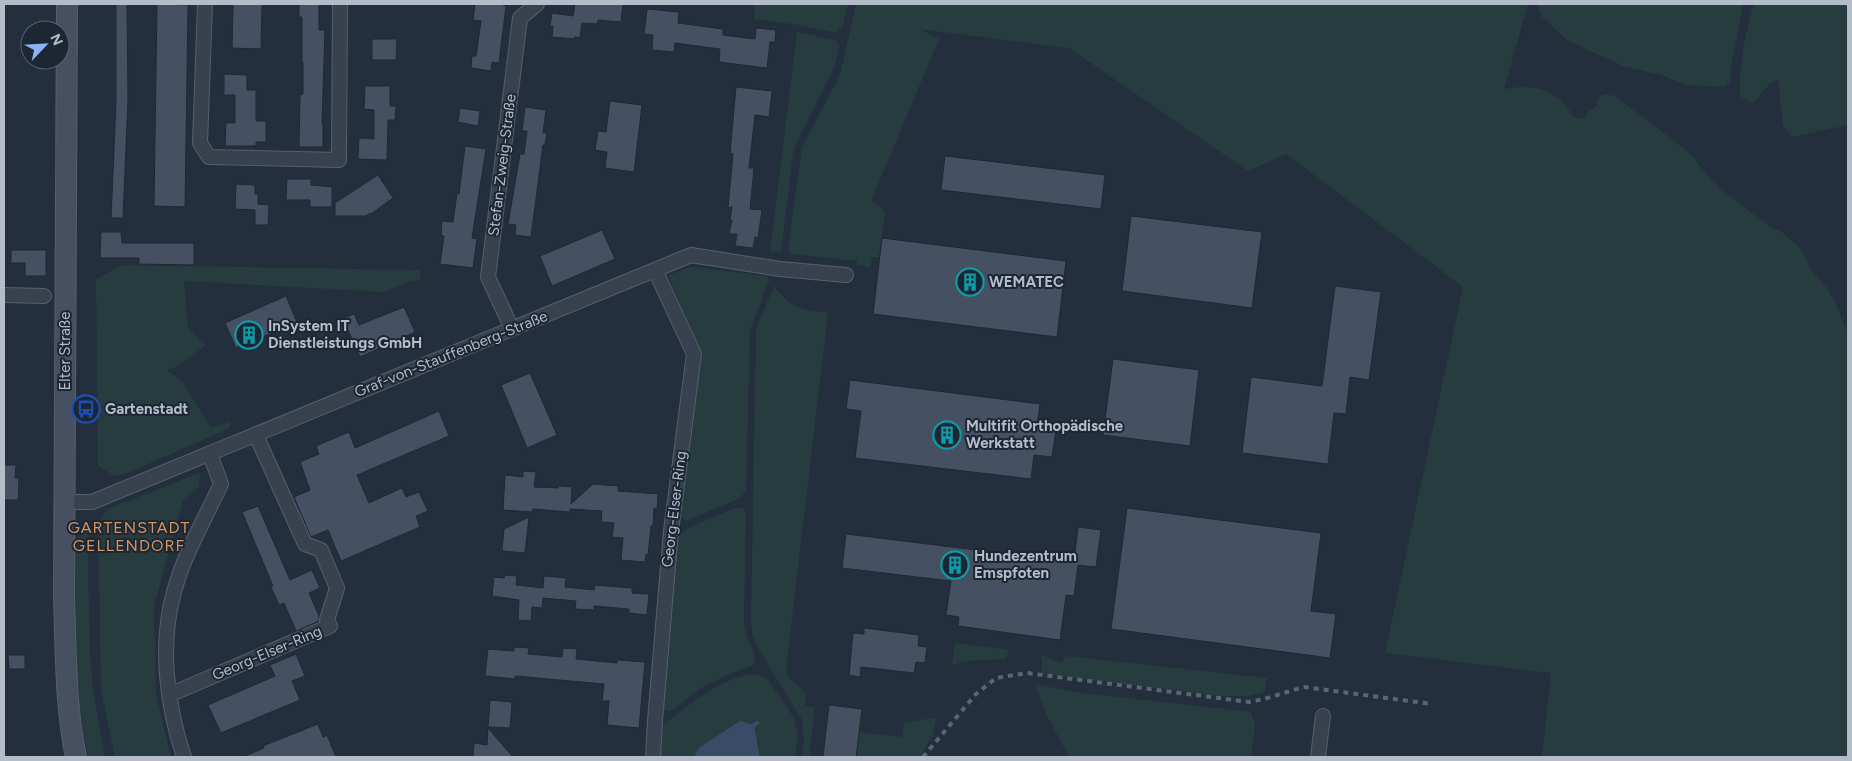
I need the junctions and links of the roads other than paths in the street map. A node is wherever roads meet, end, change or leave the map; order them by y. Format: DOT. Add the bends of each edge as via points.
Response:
graph roads {
  1 [pos="67,4"];
  2 [pos="204,4"];
  3 [pos="340,4"];
  4 [pos="537,4"];
  5 [pos="655,270"];
  6 [pos="846,275"];
  7 [pos="4,295"];
  8 [pos="44,296"];
  9 [pos="512,329"];
  10 [pos="256,435"];
  11 [pos="210,454"];
  12 [pos="64,502"];
  13 [pos="169,695"];
  14 [pos="1323,716"];
  15 [pos="76,757"];
  16 [pos="184,757"];
  17 [pos="653,757"];
  18 [pos="1318,757"];
  1 -- 12 [label="main road, Elter Straße"];
  2 -- 3 [label="street" via="200,144 209,157 339,160"];
  4 -- 9 [label="street, Stefan-Zweig-Straße" via="520,18 488,277"];
  5 -- 6 [label="street, Graf-von-Stauffenberg-Straße" via="690,255"];
  5 -- 9 [label="street, Graf-von-Stauffenberg-Straße"];
  5 -- 17 [label="street, Georg-Elser-Ring" via="694,354 668,557"];
  7 -- 8 [label="street"];
  9 -- 10 [label="street, Graf-von-Stauffenberg-Straße"];
  10 -- 11 [label="street, Graf-von-Stauffenberg-Straße"];
  10 -- 13 [label="street, Georg-Elser-Ring" via="305,544 321,550 337,588 327,620 330,626"];
  11 -- 12 [label="street, Graf-von-Stauffenberg-Straße" via="92,502"];
  11 -- 13 [label="street" via="221,484 184,562 174,593 166,635"];
  12 -- 15 [label="main road, Elter Straße" via="67,690"];
  13 -- 16 [label="street"];
  14 -- 18 [label="street"];
}
